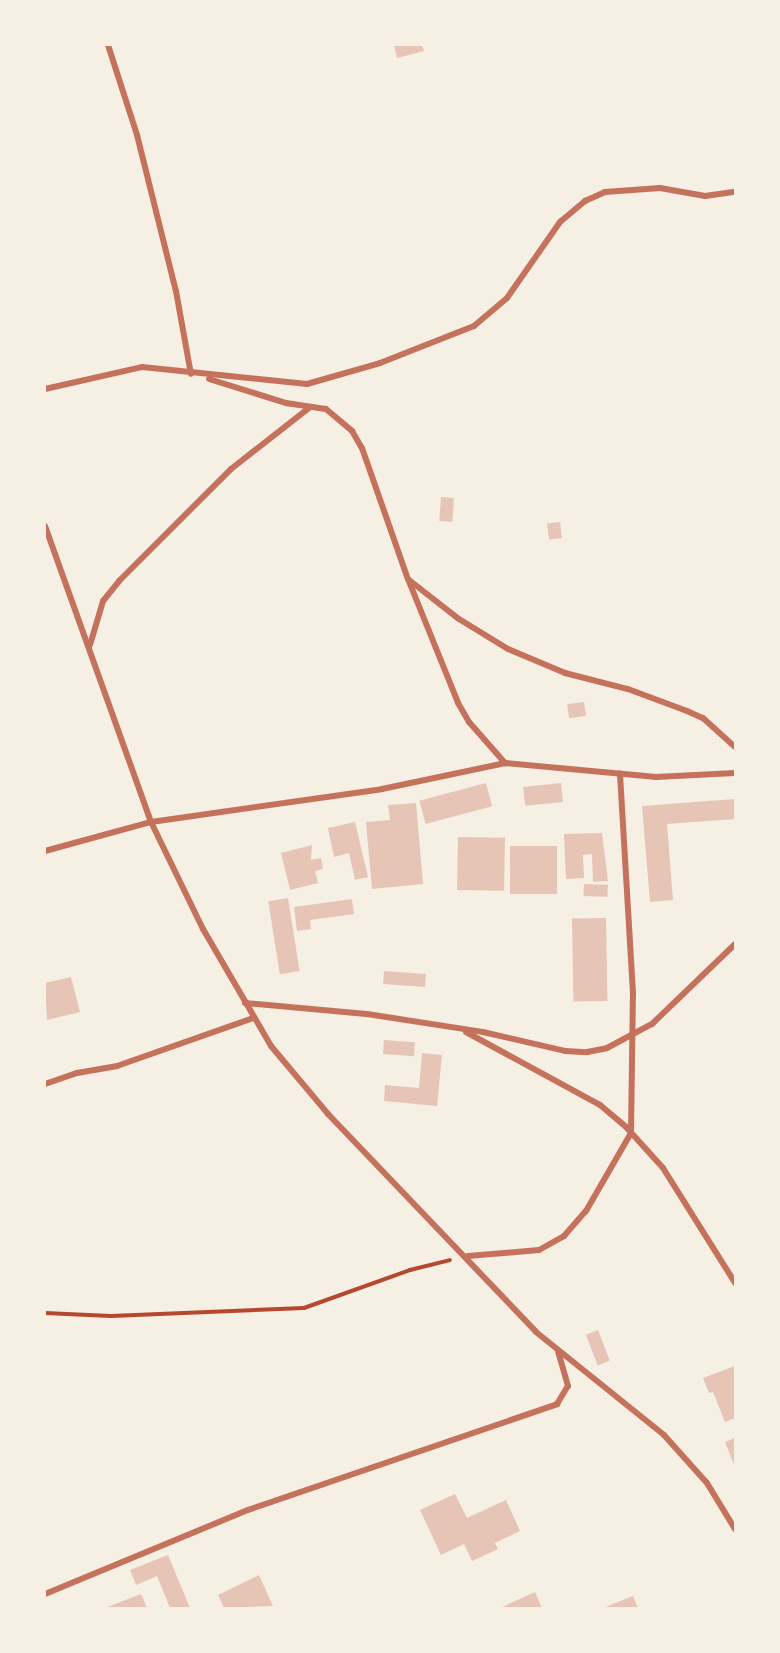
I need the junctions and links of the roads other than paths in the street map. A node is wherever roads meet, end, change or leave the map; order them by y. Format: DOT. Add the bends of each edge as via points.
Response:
graph roads {
  1 [pos="108,45"];
  2 [pos="735,192"];
  3 [pos="194,374"];
  4 [pos="45,388"];
  5 [pos="310,407"];
  6 [pos="45,526"];
  7 [pos="408,579"];
  8 [pos="90,646"];
  9 [pos="735,747"];
  10 [pos="506,763"];
  11 [pos="620,773"];
  12 [pos="735,773"];
  13 [pos="151,822"];
  14 [pos="45,851"];
  15 [pos="735,944"];
  16 [pos="244,1003"];
  17 [pos="253,1018"];
  18 [pos="458,1028"];
  19 [pos="630,1036"];
  20 [pos="45,1084"];
  21 [pos="631,1132"];
  22 [pos="468,1257"];
  23 [pos="735,1283"];
  24 [pos="557,1349"];
  25 [pos="735,1529"];
  26 [pos="45,1594"];
  1 -- 3 [label="street" via="137,135"];
  2 -- 3 [label="street" via="705,196 660,188 604,192 585,201 560,222 491,315 474,326 380,363 307,384"];
  3 -- 4 [label="street" via="142,367"];
  3 -- 5 [label="street"];
  5 -- 7 [label="street" via="326,409 338,417 362,448"];
  5 -- 8 [label="street" via="231,469 119,581 103,601"];
  6 -- 8 [label="street"];
  7 -- 9 [label="street" via="459,619 508,649 565,673 628,689 687,711 703,718"];
  7 -- 10 [label="street" via="458,703 469,722"];
  8 -- 13 [label="street"];
  10 -- 11 [label="street"];
  10 -- 13 [label="street" via="382,789"];
  11 -- 12 [label="street" via="656,777"];
  11 -- 19 [label="street" via="632,981"];
  13 -- 14 [label="street"];
  13 -- 16 [label="street" via="175,876"];
  15 -- 19 [label="street" via="652,1024"];
  16 -- 17 [label="street"];
  16 -- 18 [label="street" via="367,1014"];
  17 -- 20 [label="street" via="117,1066"];
  17 -- 22 [label="street" via="271,1046 328,1114"];
  18 -- 19 [label="street" via="565,1051 607,1048"];
  18 -- 21 [label="street" via="600,1106"];
  19 -- 21 [label="street"];
  21 -- 22 [label="street" via="586,1211 564,1236 538,1250"];
  21 -- 23 [label="street" via="663,1168"];
  22 -- 24 [label="street" via="536,1332"];
  24 -- 25 [label="street" via="664,1435 707,1483"];
  24 -- 26 [label="street" via="568,1386 558,1404 248,1510"];
}
